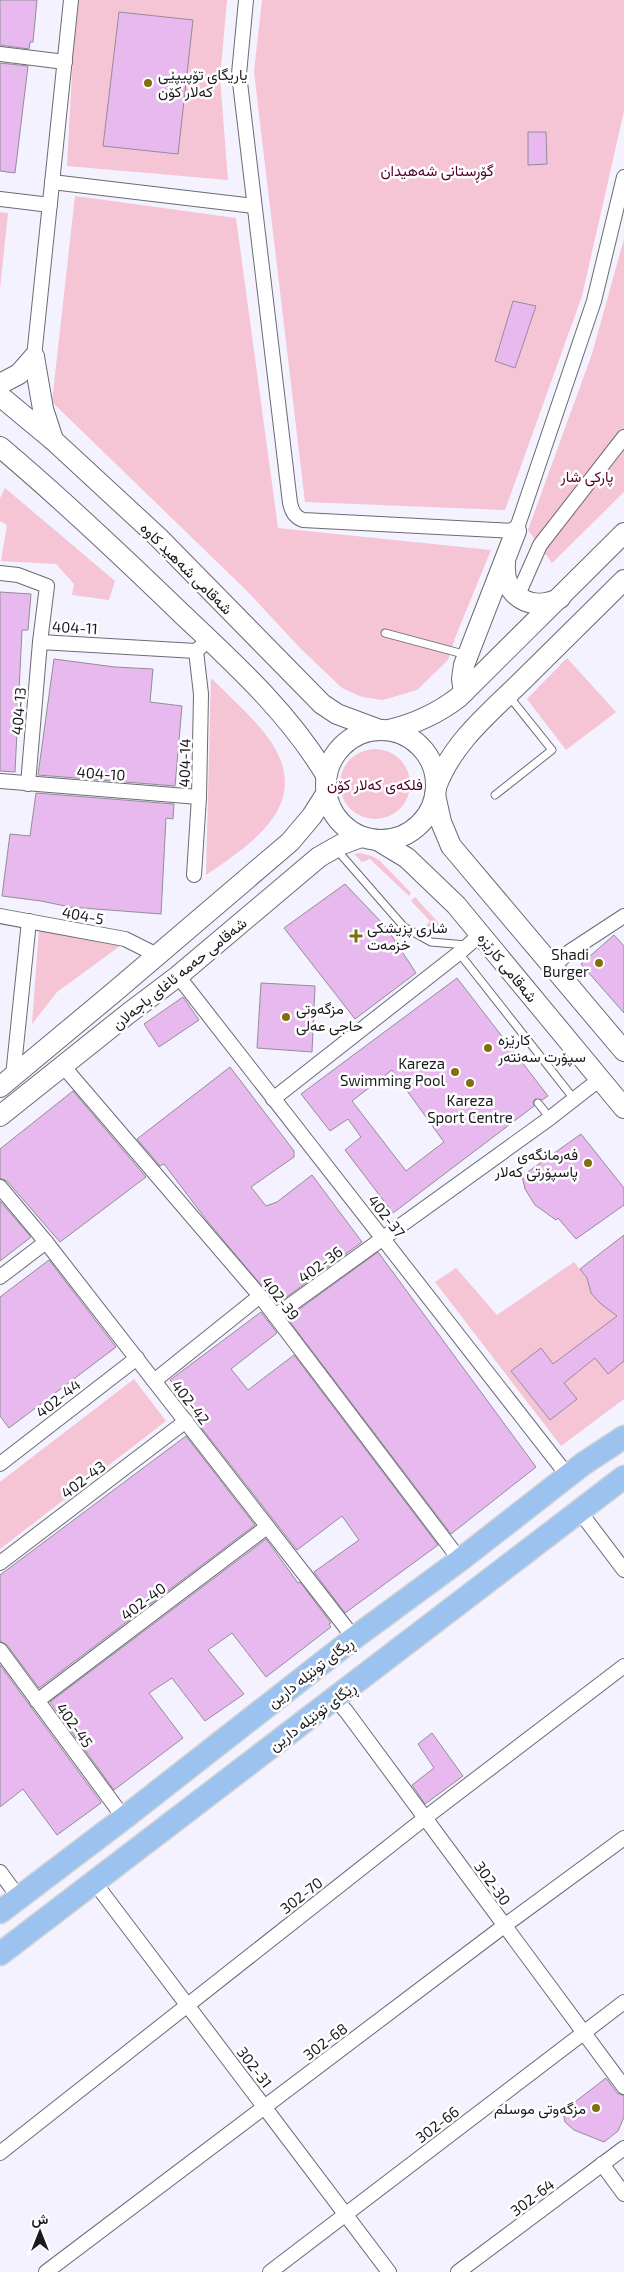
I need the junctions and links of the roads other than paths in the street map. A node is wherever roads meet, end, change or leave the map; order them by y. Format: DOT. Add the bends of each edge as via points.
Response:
graph roads {
  1 [pos="71,0"];
  2 [pos="246,0"];
  3 [pos="0,54"];
  4 [pos="65,62"];
  5 [pos="624,177"];
  6 [pos="52,182"];
  7 [pos="0,199"];
  8 [pos="50,204"];
  9 [pos="254,206"];
  10 [pos="34,357"];
  11 [pos="0,384"];
  12 [pos="0,396"];
  13 [pos="624,437"];
  14 [pos="53,440"];
  15 [pos="0,448"];
  16 [pos="516,531"];
  17 [pos="624,534"];
  18 [pos="506,560"];
  19 [pos="0,573"];
  20 [pos="624,580"];
  21 [pos="517,597"];
  22 [pos="560,598"];
  23 [pos="384,633"];
  24 [pos="40,642"];
  25 [pos="203,645"];
  26 [pos="468,655"];
  27 [pos="464,692"];
  28 [pos="508,695"];
  29 [pos="384,730"];
  30 [pos="0,781"];
  31 [pos="28,784"];
  32 [pos="326,785"];
  33 [pos="436,791"];
  34 [pos="495,795"];
  35 [pos="199,797"];
  36 [pos="370,839"];
  37 [pos="335,847"];
  38 [pos="194,875"];
  39 [pos="0,916"];
  40 [pos="624,916"];
  41 [pos="29,921"];
  42 [pos="469,944"];
  43 [pos="157,955"];
  44 [pos="553,967"];
  45 [pos="178,976"];
  46 [pos="113,993"];
  47 [pos="129,1012"];
  48 [pos="624,1051"];
  49 [pos="63,1066"];
  50 [pos="600,1079"];
  51 [pos="7,1081"];
  52 [pos="273,1099"];
  53 [pos="574,1099"];
  54 [pos="538,1103"];
  55 [pos="624,1108"];
  56 [pos="0,1116"];
  57 [pos="550,1118"];
  58 [pos="0,1187"];
  59 [pos="384,1238"];
  60 [pos="46,1242"];
  61 [pos="0,1277"];
  62 [pos="260,1296"];
  63 [pos="275,1316"];
  64 [pos="137,1358"];
  65 [pos="154,1381"];
  66 [pos="186,1422"];
  67 [pos="624,1437"];
  68 [pos="0,1464"];
  69 [pos="568,1476"];
  70 [pos="624,1477"];
  71 [pos="580,1512"];
  72 [pos="268,1527"];
  73 [pos="460,1560"];
  74 [pos="0,1563"];
  75 [pos="624,1570"];
  76 [pos="354,1638"];
  77 [pos="0,1650"];
  78 [pos="624,1666"];
  79 [pos="335,1699"];
  80 [pos="37,1701"];
  81 [pos="124,1818"];
  82 [pos="425,1818"];
  83 [pos="624,1838"];
  84 [pos="0,1872"];
  85 [pos="94,1883"];
  86 [pos="19,1898"];
  87 [pos="0,1912"];
  88 [pos="504,1926"];
  89 [pos="0,1954"];
  90 [pos="624,2002"];
  91 [pos="188,2005"];
  92 [pos="583,2033"];
  93 [pos="624,2087"];
  94 [pos="265,2107"];
  95 [pos="624,2148"];
  96 [pos="0,2153"];
  97 [pos="602,2164"];
  98 [pos="624,2194"];
  99 [pos="345,2215"];
  100 [pos="46,2272"];
  101 [pos="270,2272"];
  102 [pos="389,2272"];
  103 [pos="458,2272"];
  1 -- 4 [label="street"];
  2 -- 9 [label="street" via="239,74"];
  3 -- 4 [label="street"];
  4 -- 6 [label="street"];
  5 -- 16 [label="street" via="594,301"];
  6 -- 8 [label="street"];
  6 -- 9 [label="street"];
  7 -- 8 [label="street"];
  8 -- 10 [label="street"];
  9 -- 16 [label="street" via="290,504 294,514 303,520"];
  10 -- 11 [label="main road" via="19,374"];
  10 -- 14 [label="main road" via="41,400"];
  12 -- 14 [label="main road, شەقامی شەهید کاوە"];
  13 -- 21 [label="street" via="540,545"];
  14 -- 29 [label="main road, شەقامی شەهید کاوە" via="158,537 314,697 337,714"];
  15 -- 25 [label="main road" via="90,526"];
  16 -- 18 [label="main road"];
  17 -- 22 [label="main road"];
  18 -- 21 [label="main road" via="506,580"];
  18 -- 26 [label="main road"];
  19 -- 24 [label="street, 404-11" via="18,575 46,586"];
  20 -- 28 [label="main road"];
  21 -- 22 [label="main road" via="531,604"];
  22 -- 27 [label="main road"];
  23 -- 26 [label="lane"];
  24 -- 25 [label="street, 404-11"];
  24 -- 31 [label="street, 404-13"];
  25 -- 32 [label="main road" via="292,725 312,752"];
  25 -- 35 [label="street, 404-14"];
  26 -- 27 [label="main road" via="462,679"];
  27 -- 29 [label="main road" via="431,715 412,724"];
  28 -- 33 [label="main road" via="449,759"];
  28 -- 34 [label="lane" via="552,750"];
  29 -- 32 [label="main road" via="361,734 345,743 330,763"];
  29 -- 33 [label="main road" via="404,735 418,744 434,771"];
  30 -- 31 [label="street, 404-10"];
  31 -- 35 [label="street, 404-10"];
  32 -- 36 [label="main road" via="330,808 338,820 348,830"];
  32 -- 43 [label="main road, شەقامی حەمە ئاغای باجەلان" via="312,816 290,842"];
  33 -- 36 [label="main road" via="430,810 415,828 394,839"];
  33 -- 44 [label="main road" via="441,822 452,846"];
  35 -- 38 [label="street, 404-14"];
  36 -- 37 [label="main road, شەقامی حەمە ئاغای باجەلان"];
  36 -- 42 [label="main road, شەقامی کارێزە" via="407,858 417,867"];
  37 -- 42 [label="lane" via="404,927 431,942"];
  37 -- 45 [label="main road, شەقامی حەمە ئاغای باجەلان" via="309,865"];
  39 -- 41 [label="street, 404-5"];
  40 -- 44 [label="street" via="569,952"];
  41 -- 43 [label="street, 404-5" via="126,939"];
  41 -- 51 [label="street"];
  42 -- 50 [label="main road, شەقامی کارێزە"];
  42 -- 52 [label="street"];
  42 -- 53 [label="lane"];
  43 -- 46 [label="main road, شەقامی حەمە ئاغای باجەلان"];
  44 -- 48 [label="main road"];
  45 -- 47 [label="main road, شەقامی حەمە ئاغای باجەلان"];
  45 -- 52 [label="street, 402-37"];
  46 -- 47 [label="main road"];
  46 -- 51 [label="main road, شەقامی حەمە ئاغای باجەلان"];
  47 -- 49 [label="main road, شەقامی حەمە ئاغای باجەلان"];
  49 -- 56 [label="main road, شەقامی حەمە ئاغای باجەلان"];
  49 -- 62 [label="street, 402-39"];
  50 -- 53 [label="street, 402-36"];
  50 -- 55 [label="main road, شەقامی کارێزە"];
  52 -- 59 [label="street, 402-37"];
  53 -- 57 [label="street, 402-36"];
  54 -- 57 [label="lane"];
  57 -- 59 [label="street, 402-36"];
  58 -- 60 [label="street, 402-42"];
  59 -- 63 [label="street, 402-36"];
  59 -- 69 [label="street, 402-37"];
  60 -- 61 [label="street"];
  60 -- 64 [label="street, 402-42"];
  62 -- 63 [label="street, 402-39"];
  62 -- 65 [label="street"];
  63 -- 73 [label="street, 402-39"];
  64 -- 65 [label="street, 402-42"];
  64 -- 68 [label="street, 402-44"];
  65 -- 66 [label="street, 402-42"];
  66 -- 72 [label="street, 402-42"];
  66 -- 74 [label="street, 402-43"];
  67 -- 69 [label="main road, ڕیگای تونێلە دارین"];
  69 -- 73 [label="main road, ڕیگای تونێلە دارین"];
  70 -- 71 [label="main road, ڕێگای تونێلە دارین"];
  71 -- 75 [label="street"];
  71 -- 79 [label="main road, ڕێگای تونێلە دارین"];
  72 -- 76 [label="street, 402-42"];
  72 -- 80 [label="street, 402-40"];
  73 -- 76 [label="main road, ڕیگای تونێلە دارین"];
  76 -- 81 [label="main road, ڕیگای تونێلە دارین"];
  77 -- 80 [label="street, 402-45"];
  78 -- 82 [label="street, 302-70"];
  79 -- 82 [label="street, 302-30"];
  79 -- 85 [label="main road, ڕێگای تونێلە دارین"];
  80 -- 81 [label="street, 402-45"];
  81 -- 86 [label="main road, ڕیگای تونێلە دارین"];
  82 -- 88 [label="street, 302-30"];
  82 -- 91 [label="street, 302-70"];
  83 -- 88 [label="street, 302-68"];
  84 -- 86 [label="street"];
  85 -- 89 [label="main road, ڕێگای تونێلە دارین"];
  85 -- 91 [label="street, 302-31"];
  86 -- 87 [label="main road, ڕیگای تونێلە دارین"];
  88 -- 92 [label="street, 302-30"];
  88 -- 94 [label="street, 302-68"];
  90 -- 92 [label="street, 302-66"];
  91 -- 94 [label="street, 302-31"];
  91 -- 96 [label="street, 302-70"];
  92 -- 93 [label="street, 302-30"];
  92 -- 99 [label="street, 302-66"];
  94 -- 99 [label="street, 302-31"];
  94 -- 100 [label="street, 302-68"];
  95 -- 97 [label="street, 302-64"];
  97 -- 98 [label="street"];
  97 -- 103 [label="street, 302-64"];
  99 -- 101 [label="street, 302-66"];
  99 -- 102 [label="street, 302-31"];
}
